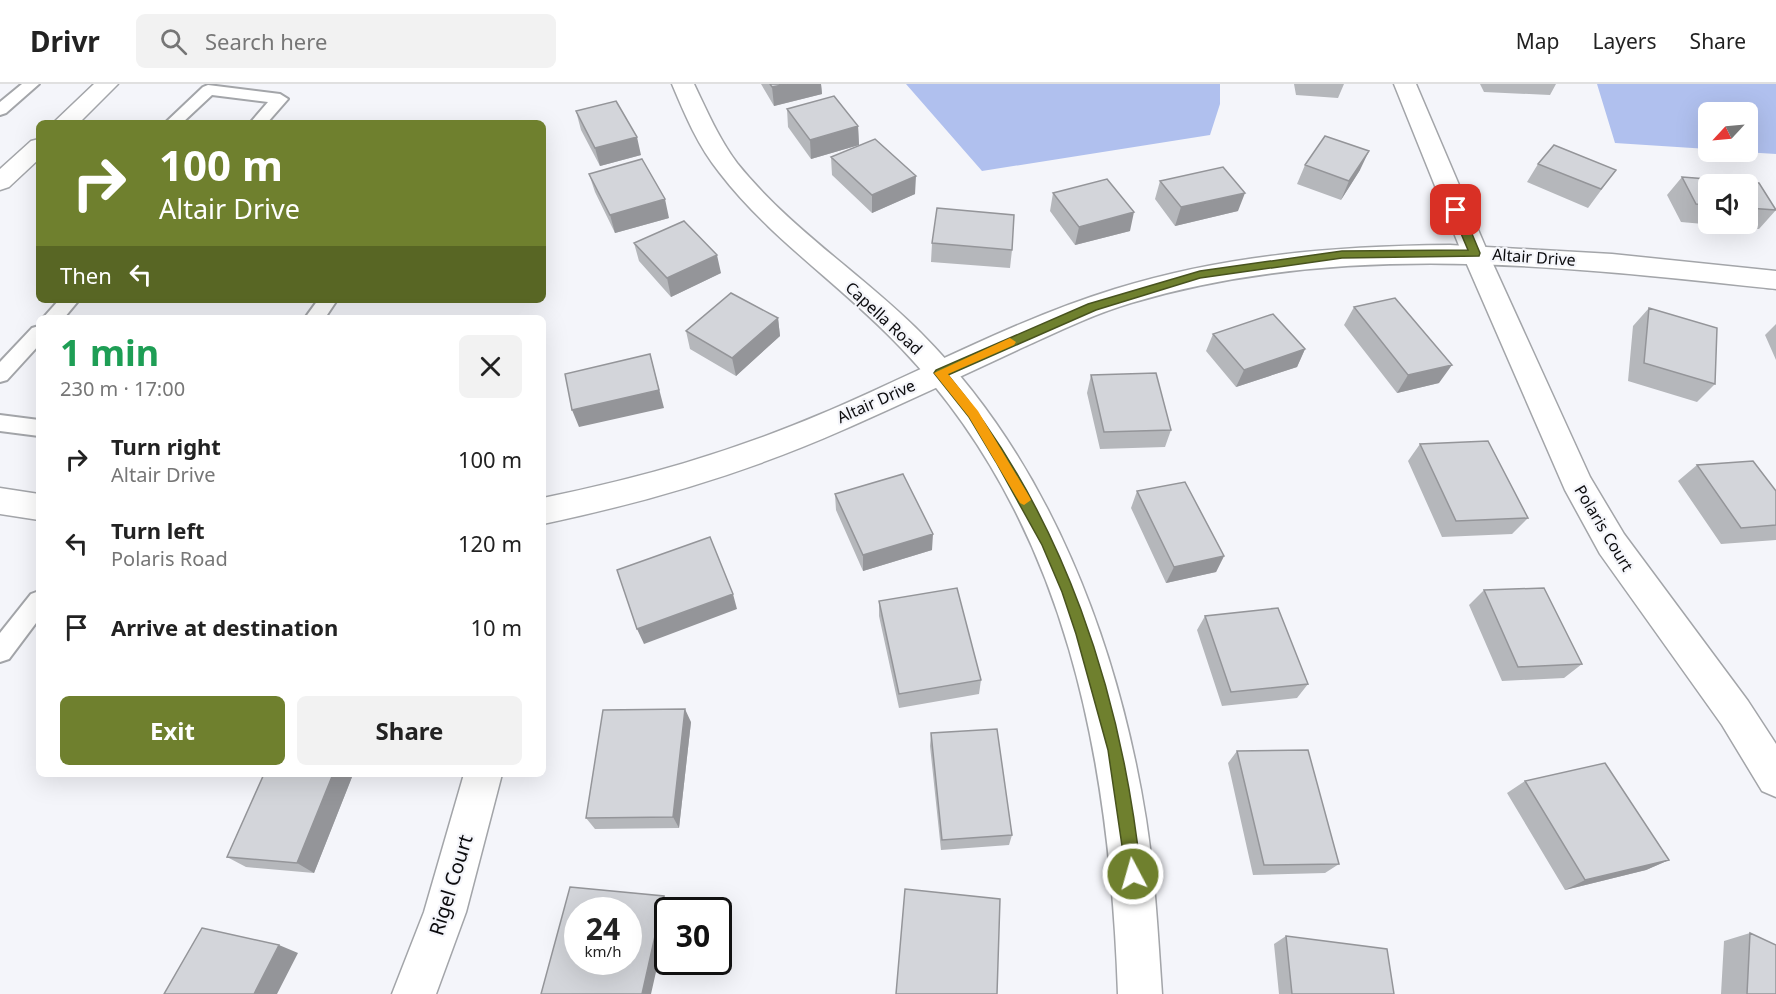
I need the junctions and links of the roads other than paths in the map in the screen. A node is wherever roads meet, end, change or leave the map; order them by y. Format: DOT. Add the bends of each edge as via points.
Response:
graph roads {
  1 [pos="31,84"];
  2 [pos="107,84"];
  3 [pos="683,84"];
  4 [pos="1405,84"];
  5 [pos="0,110"];
  6 [pos="67,120"];
  7 [pos="176,120"];
  8 [pos="261,120"];
  9 [pos="36,149"];
  10 [pos="0,182"];
  11 [pos="1475,253"];
  12 [pos="1776,280"];
  13 [pos="67,303"];
  14 [pos="56,315"];
  15 [pos="36,336"];
  16 [pos="940,373"];
  17 [pos="0,375"];
  18 [pos="0,423"];
  19 [pos="36,428"];
  20 [pos="0,501"];
  21 [pos="36,507"];
  22 [pos="546,510"];
  23 [pos="36,605"];
  24 [pos="0,651"];
  25 [pos="482,777"];
  26 [pos="1776,778"];
  27 [pos="414,994"];
  28 [pos="1140,994"];
  1 -- 5 [label="lane"];
  2 -- 6 [label="street"];
  3 -- 16 [label="street, Capella Road" via="710,139 751,198 912,341"];
  4 -- 11 [label="street, Polaris Court"];
  7 -- 8 [label="lane" via="208,90 280,99"];
  9 -- 10 [label="street"];
  11 -- 12 [label="street, Altair Drive" via="1559,257"];
  11 -- 16 [label="street, Altair Drive" via="1342,254 1200,275 1092,307"];
  11 -- 26 [label="street, Polaris Court" via="1591,508 1612,544 1735,713"];
  13 -- 14 [label="lane"];
  15 -- 17 [label="lane"];
  16 -- 22 [label="street, Altair Drive" via="730,463 616,496"];
  16 -- 28 [label="street, Capella Road" via="974,414 1026,503 1048,544 1083,634 1116,750 1126,806"];
  18 -- 19 [label="lane"];
  20 -- 21 [label="street"];
  23 -- 24 [label="lane"];
  25 -- 27 [label="street, Rigel Court" via="444,912"];
}
